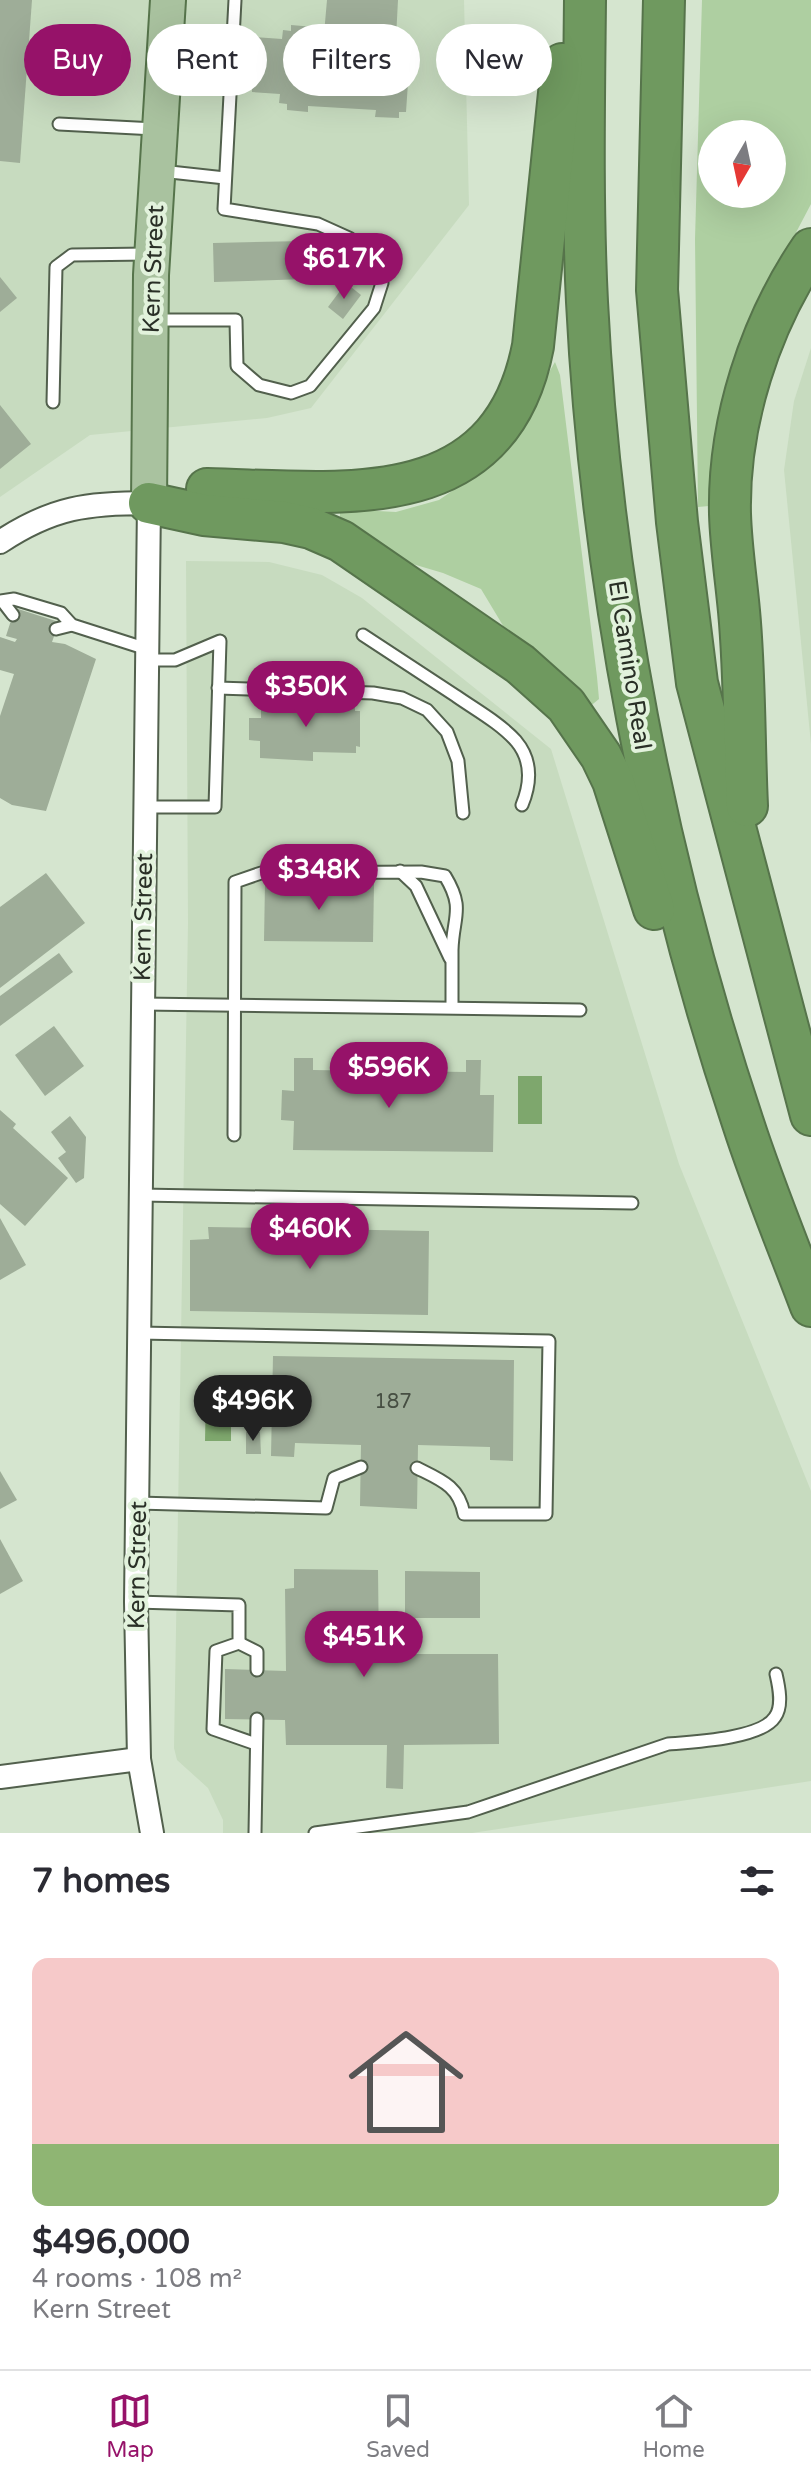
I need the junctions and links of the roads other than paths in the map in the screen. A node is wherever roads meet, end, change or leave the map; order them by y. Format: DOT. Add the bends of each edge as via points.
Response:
graph roads {
  1 [pos="168,0"];
  2 [pos="235,0"];
  3 [pos="570,0"];
  4 [pos="585,0"];
  5 [pos="664,0"];
  6 [pos="59,124"];
  7 [pos="159,129"];
  8 [pos="157,170"];
  9 [pos="225,178"];
  10 [pos="811,249"];
  11 [pos="152,254"];
  12 [pos="150,320"];
  13 [pos="53,402"];
  14 [pos="149,503"];
  15 [pos="0,542"];
  16 [pos="2,601"];
  17 [pos="13,615"];
  18 [pos="72,625"];
  19 [pos="56,629"];
  20 [pos="363,635"];
  21 [pos="148,655"];
  22 [pos="218,688"];
  23 [pos="522,805"];
  24 [pos="145,807"];
  25 [pos="463,813"];
  26 [pos="400,871"];
  27 [pos="750,882"];
  28 [pos="452,962"];
  29 [pos="142,1004"];
  30 [pos="234,1005"];
  31 [pos="452,1007"];
  32 [pos="580,1010"];
  33 [pos="715,1037"];
  34 [pos="811,1115"];
  35 [pos="234,1135"];
  36 [pos="140,1195"];
  37 [pos="632,1203"];
  38 [pos="811,1306"];
  39 [pos="139,1333"];
  40 [pos="361,1467"];
  41 [pos="417,1468"];
  42 [pos="138,1503"];
  43 [pos="136,1602"];
  44 [pos="239,1643"];
  45 [pos="257,1670"];
  46 [pos="776,1674"];
  47 [pos="257,1719"];
  48 [pos="256,1744"];
  49 [pos="139,1759"];
  50 [pos="0,1777"];
  51 [pos="152,1833"];
  52 [pos="255,1833"];
  53 [pos="315,1833"];
  1 -- 7 [label="main road, Kern Street"];
  2 -- 9 [label="lane"];
  3 -- 14 [label="highway" via="533,346 516,403 502,423 444,473 411,484 341,491 204,489"];
  4 -- 33 [label="highway, El Camino Real" via="587,302 605,499 647,769"];
  5 -- 27 [label="highway" via="657,290 677,522 697,683"];
  6 -- 7 [label="lane"];
  7 -- 8 [label="main road, Kern Street"];
  8 -- 9 [label="lane"];
  8 -- 11 [label="main road, Kern Street"];
  9 -- 12 [label="lane" via="224,209 318,224 349,238 374,260 382,283 374,308 310,386 291,393 259,385 237,366 236,320"];
  10 -- 27 [label="highway" via="776,309 757,357 734,450 732,570 739,610"];
  11 -- 12 [label="main road, Kern Street"];
  11 -- 13 [label="lane" via="72,255 56,267"];
  12 -- 14 [label="main road, Kern Street"];
  14 -- 15 [label="street" via="79,506"];
  14 -- 21 [label="street, Kern Street"];
  14 -- 33 [label="highway" via="204,515 284,522 341,541 547,686 601,756 669,957"];
  16 -- 17 [label="lane"];
  16 -- 18 [label="lane" via="14,599 61,613"];
  18 -- 19 [label="lane"];
  18 -- 21 [label="lane"];
  20 -- 23 [label="lane" via="488,717 516,742 529,772"];
  21 -- 22 [label="lane" via="175,660 220,641"];
  21 -- 24 [label="street, Kern Street"];
  22 -- 24 [label="lane" via="215,807"];
  22 -- 25 [label="lane" via="373,693 427,710 447,732 458,761"];
  24 -- 29 [label="street, Kern Street"];
  26 -- 28 [label="lane" via="416,886"];
  26 -- 28 [label="lane" via="445,876 455,893"];
  26 -- 30 [label="lane" via="261,873 235,882"];
  27 -- 34 [label="highway"];
  28 -- 31 [label="lane"];
  29 -- 30 [label="lane"];
  29 -- 36 [label="street, Kern Street"];
  30 -- 31 [label="lane"];
  30 -- 35 [label="lane"];
  31 -- 32 [label="lane"];
  33 -- 38 [label="highway, El Camino Real"];
  36 -- 37 [label="lane"];
  36 -- 39 [label="street, Kern Street"];
  39 -- 41 [label="lane" via="549,1341 546,1514 464,1514 461,1499 445,1482"];
  39 -- 42 [label="street, Kern Street"];
  40 -- 42 [label="lane" via="334,1478 326,1508"];
  42 -- 43 [label="street, Kern Street"];
  43 -- 44 [label="lane" via="239,1605"];
  43 -- 49 [label="street, Kern Street"];
  44 -- 45 [label="lane" via="257,1652"];
  44 -- 48 [label="lane" via="216,1651 213,1729"];
  46 -- 53 [label="lane" via="776,1716 763,1728 668,1744 468,1812"];
  47 -- 48 [label="lane"];
  48 -- 52 [label="lane"];
  49 -- 50 [label="street"];
  49 -- 51 [label="street, Kern Street"];
}
